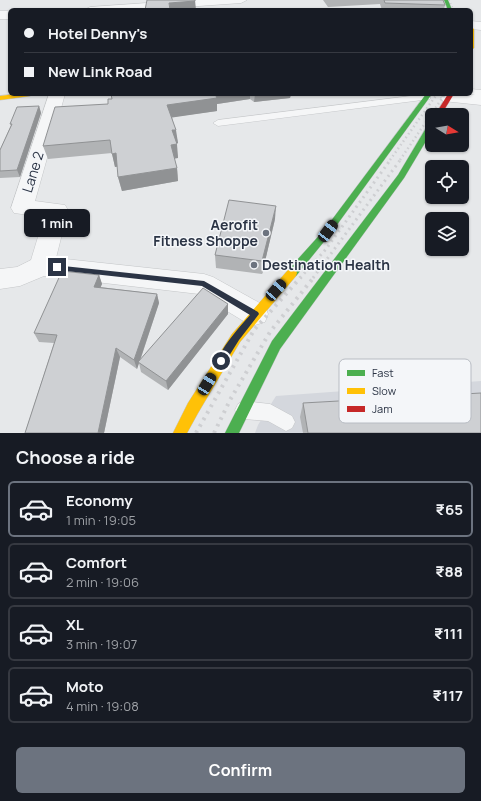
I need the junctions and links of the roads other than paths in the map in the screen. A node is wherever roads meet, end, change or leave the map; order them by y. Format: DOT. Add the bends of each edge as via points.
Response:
graph roads {
  1 [pos="241,0"];
  2 [pos="143,3"];
  3 [pos="105,8"];
  4 [pos="15,96"];
  5 [pos="56,96"];
  6 [pos="420,96"];
  7 [pos="427,96"];
  8 [pos="450,96"];
  9 [pos="0,98"];
  10 [pos="481,100"];
  11 [pos="442,108"];
  12 [pos="218,122"];
  13 [pos="425,137"];
  14 [pos="42,266"];
  15 [pos="0,279"];
  16 [pos="255,314"];
  17 [pos="243,410"];
  18 [pos="286,422"];
  19 [pos="180,433"];
  20 [pos="232,433"];
  1 -- 2 [label="street"];
  2 -- 3 [label="street"];
  4 -- 9 [label="main road"];
  5 -- 14 [label="street, Lane 2" via="22,208 57,210"];
  6 -- 12 [label="lane"];
  7 -- 16 [label="main road" via="328,231"];
  8 -- 10 [label="street"];
  8 -- 11 [label="main road"];
  13 -- 17 [label="main road" via="401,176 276,345"];
  14 -- 15 [label="street" via="20,276"];
  14 -- 16 [label="street" via="204,284"];
  16 -- 19 [label="main road" via="236,338"];
  17 -- 18 [label="lane" via="270,413"];
  17 -- 20 [label="main road"];
}
